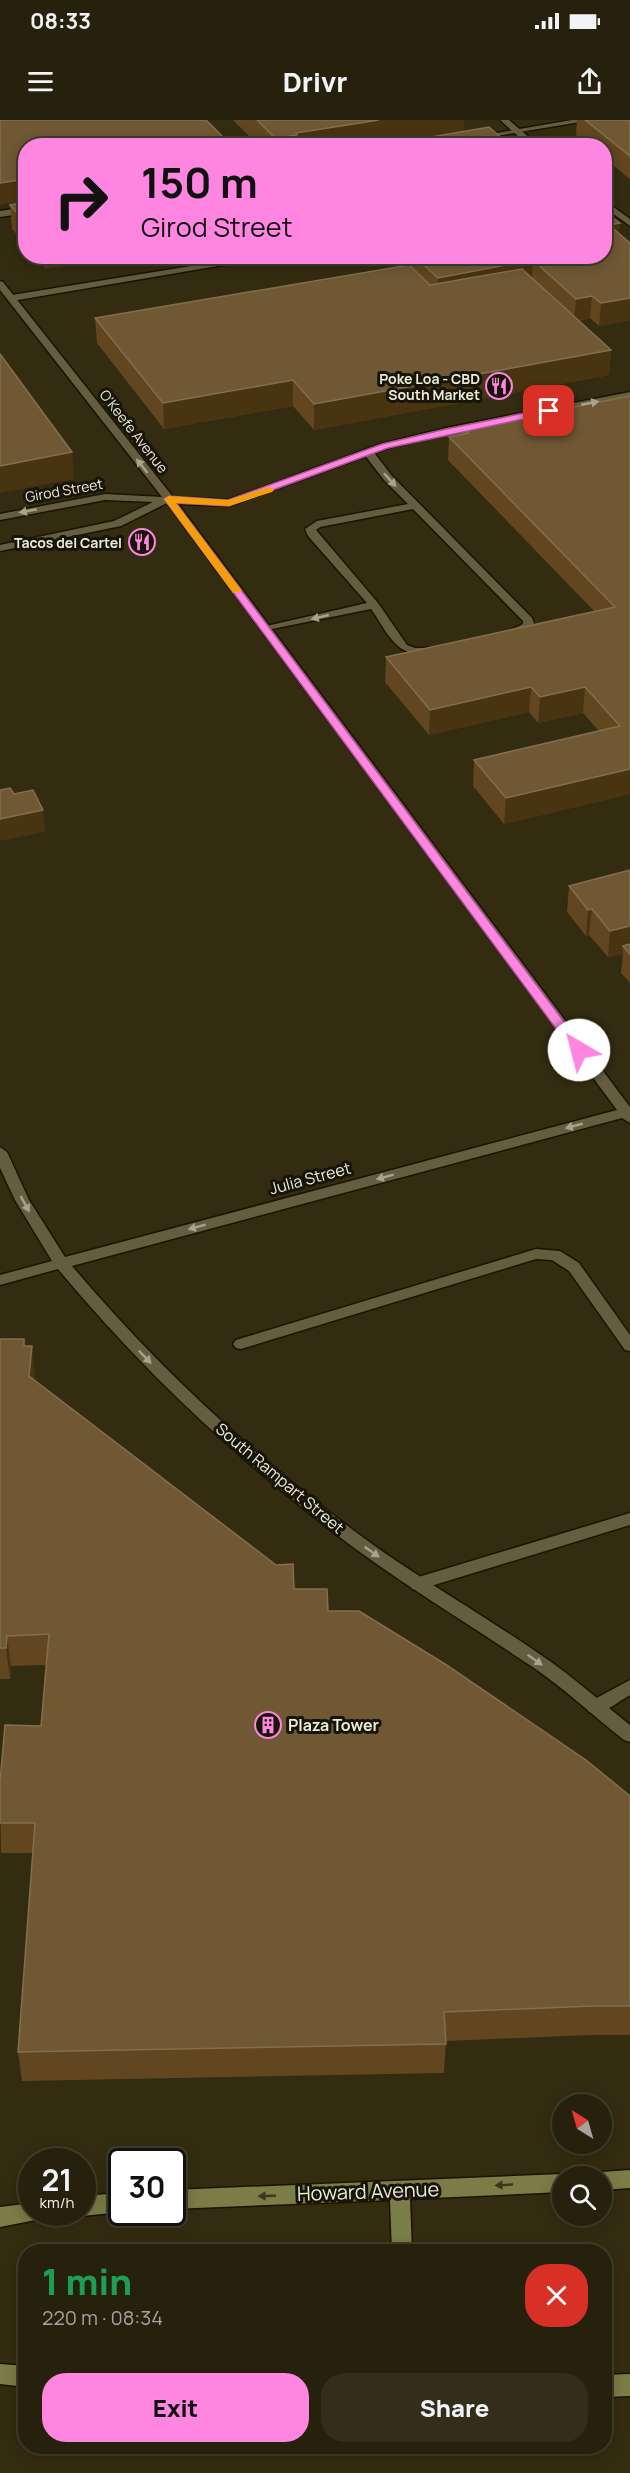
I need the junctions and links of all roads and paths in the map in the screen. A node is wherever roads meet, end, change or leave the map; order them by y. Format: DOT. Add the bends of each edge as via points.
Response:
graph roads {
  1 [pos="504,120"];
  2 [pos="588,120"];
  3 [pos="517,130"];
  4 [pos="471,138"];
  5 [pos="526,138"];
  6 [pos="612,208"];
  7 [pos="18,211"];
  8 [pos="0,214"];
  9 [pos="630,223"];
  10 [pos="223,264"];
  11 [pos="0,284"];
  12 [pos="12,298"];
  13 [pos="630,395"];
  14 [pos="368,452"];
  15 [pos="169,499"];
  16 [pos="415,506"];
  17 [pos="0,517"];
  18 [pos="0,548"];
  19 [pos="374,605"];
  20 [pos="266,630"];
  21 [pos="496,637"];
  22 [pos="438,649"];
  23 [pos="628,1113"];
  24 [pos="0,1152"];
  25 [pos="61,1263"];
  26 [pos="0,1280"];
  27 [pos="241,1344"];
  28 [pos="630,1346"];
  29 [pos="630,1519"];
  30 [pos="418,1584"];
  31 [pos="630,1687"];
  32 [pos="595,1707"];
  33 [pos="630,1735"];
  34 [pos="630,2179"];
  35 [pos="612,2180"];
  36 [pos="552,2182"];
  37 [pos="400,2190"];
  38 [pos="186,2199"];
  39 [pos="18,2214"];
  40 [pos="0,2217"];
  41 [pos="402,2244"];
  42 [pos="0,2374"];
  43 [pos="18,2376"];
  44 [pos="630,2385"];
  45 [pos="612,2386"];
  1 -- 3 [label="street"];
  2 -- 3 [label="street"];
  3 -- 4 [label="street"];
  3 -- 5 [label="street"];
  6 -- 9 [label="street"];
  7 -- 8 [label="street"];
  10 -- 12 [label="street"];
  11 -- 12 [label="street, O'Keefe Avenue"];
  15 -- 12 [label="street, O'Keefe Avenue, one-way"];
  14 -- 13 [label="street, Girod Street, one-way" via="446,431"];
  14 -- 15 [label="street, Girod Street" via="229,503"];
  14 -- 16 [label="street, one-way"];
  15 -- 17 [label="street, Girod Street, one-way" via="105,497"];
  15 -- 18 [label="street, Girod Street" via="117,524"];
  15 -- 20 [label="street, O'Keefe Avenue"];
  16 -- 19 [label="street" via="317,524 310,529"];
  16 -- 21 [label="street" via="528,620 529,626 519,632"];
  19 -- 20 [label="street, one-way"];
  19 -- 22 [label="street" via="403,647 414,652"];
  20 -- 23 [label="street, O'Keefe Avenue"];
  23 -- 25 [label="street, Julia Street, one-way"];
  24 -- 25 [label="street, South Rampart Street, one-way" via="22,1200"];
  25 -- 26 [label="street, Julia Street"];
  25 -- 30 [label="street, South Rampart Street, one-way" via="128,1341 248,1455 340,1529"];
  27 -- 28 [label="street" via="536,1254 555,1255 574,1267"];
  29 -- 30 [label="street"];
  30 -- 32 [label="street, South Rampart Street, one-way" via="536,1660"];
  31 -- 32 [label="street"];
  32 -- 33 [label="street, South Rampart Street"];
  34 -- 35 [label="main road"];
  36 -- 37 [label="main road, Howard Avenue, one-way"];
  37 -- 38 [label="main road, Howard Avenue, one-way"];
  37 -- 41 [label="main road"];
  39 -- 40 [label="main road"];
  42 -- 43 [label="main road"];
  44 -- 45 [label="main road"];
}
